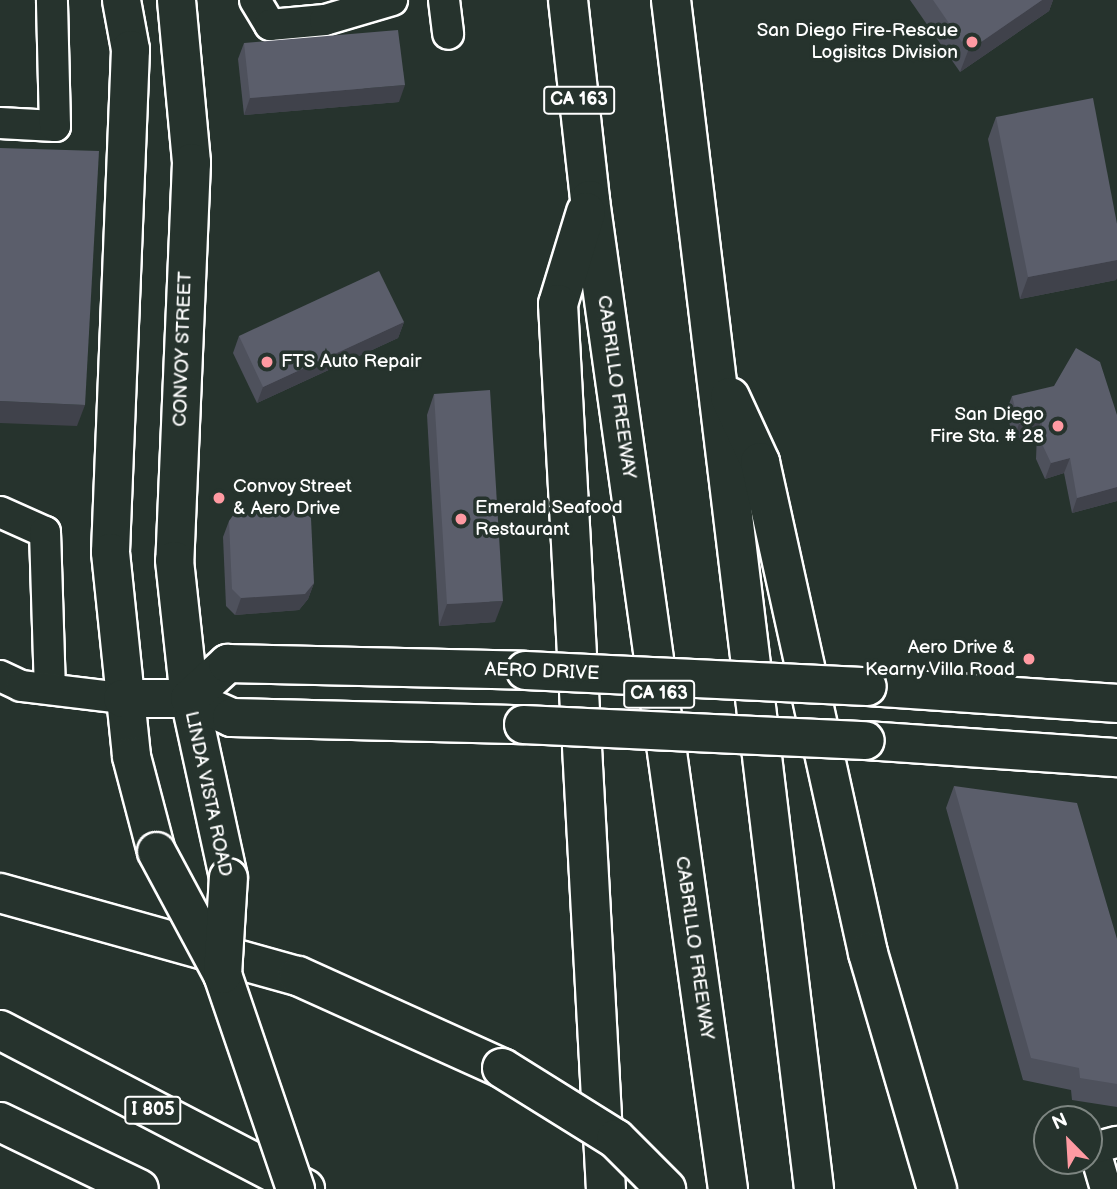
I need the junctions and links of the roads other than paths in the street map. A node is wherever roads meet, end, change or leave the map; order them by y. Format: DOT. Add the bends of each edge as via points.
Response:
graph roads {
  1 [pos="52,0"];
  2 [pos="121,0"];
  3 [pos="176,0"];
  4 [pos="392,0"];
  5 [pos="444,0"];
  6 [pos="568,0"];
  7 [pos="671,0"];
  8 [pos="257,8"];
  9 [pos="448,34"];
  10 [pos="0,123"];
  11 [pos="590,200"];
  12 [pos="716,366"];
  13 [pos="0,512"];
  14 [pos="0,676"];
  15 [pos="50,689"];
  16 [pos="122,698"];
  17 [pos="189,698"];
  18 [pos="1117,703"];
  19 [pos="1117,757"];
  20 [pos="0,893"];
  21 [pos="222,974"];
  22 [pos="0,1030"];
  23 [pos="0,1122"];
  24 [pos="1117,1142"];
  25 [pos="139,1189"];
  26 [pos="295,1189"];
  27 [pos="305,1189"];
  28 [pos="606,1189"];
  29 [pos="666,1189"];
  30 [pos="728,1189"];
  31 [pos="814,1189"];
  32 [pos="937,1189"];
  33 [pos="1106,1189"];
  1 -- 10 [label="lane" via="55,126"];
  2 -- 16 [label="main road" via="129,76 110,552"];
  3 -- 17 [label="main road, CONVOY STREET" via="191,162 174,560"];
  4 -- 8 [label="lane" via="309,22 270,25"];
  5 -- 9 [label="lane"];
  6 -- 11 [label="highway, CABRILLO FREEWAY / CA 163"];
  7 -- 12 [label="highway"];
  11 -- 28 [label="highway" via="558,304"];
  11 -- 30 [label="highway, CABRILLO FREEWAY / CA 163"];
  12 -- 31 [label="highway"];
  12 -- 32 [label="highway" via="760,462 871,965"];
  13 -- 15 [label="lane" via="45,532"];
  14 -- 15 [label="lane"];
  15 -- 16 [label="lane"];
  16 -- 17 [label="main road"];
  16 -- 21 [label="main road, LINDA VISTA ROAD, bridge" via="156,851"];
  17 -- 18 [label="main road, AERO DRIVE, bridge" via="228,663 525,670"];
  17 -- 19 [label="main road, bridge" via="231,717 523,724"];
  17 -- 21 [label="main road, LINDA VISTA ROAD, bridge" via="228,877"];
  20 -- 29 [label="highway, bridge" via="298,976 502,1068 616,1139"];
  21 -- 26 [label="main road, LINDA VISTA ROAD, bridge"];
  22 -- 27 [label="highway, I 805"];
  23 -- 25 [label="highway"];
  24 -- 33 [label="lane" via="1094,1148"];
}
